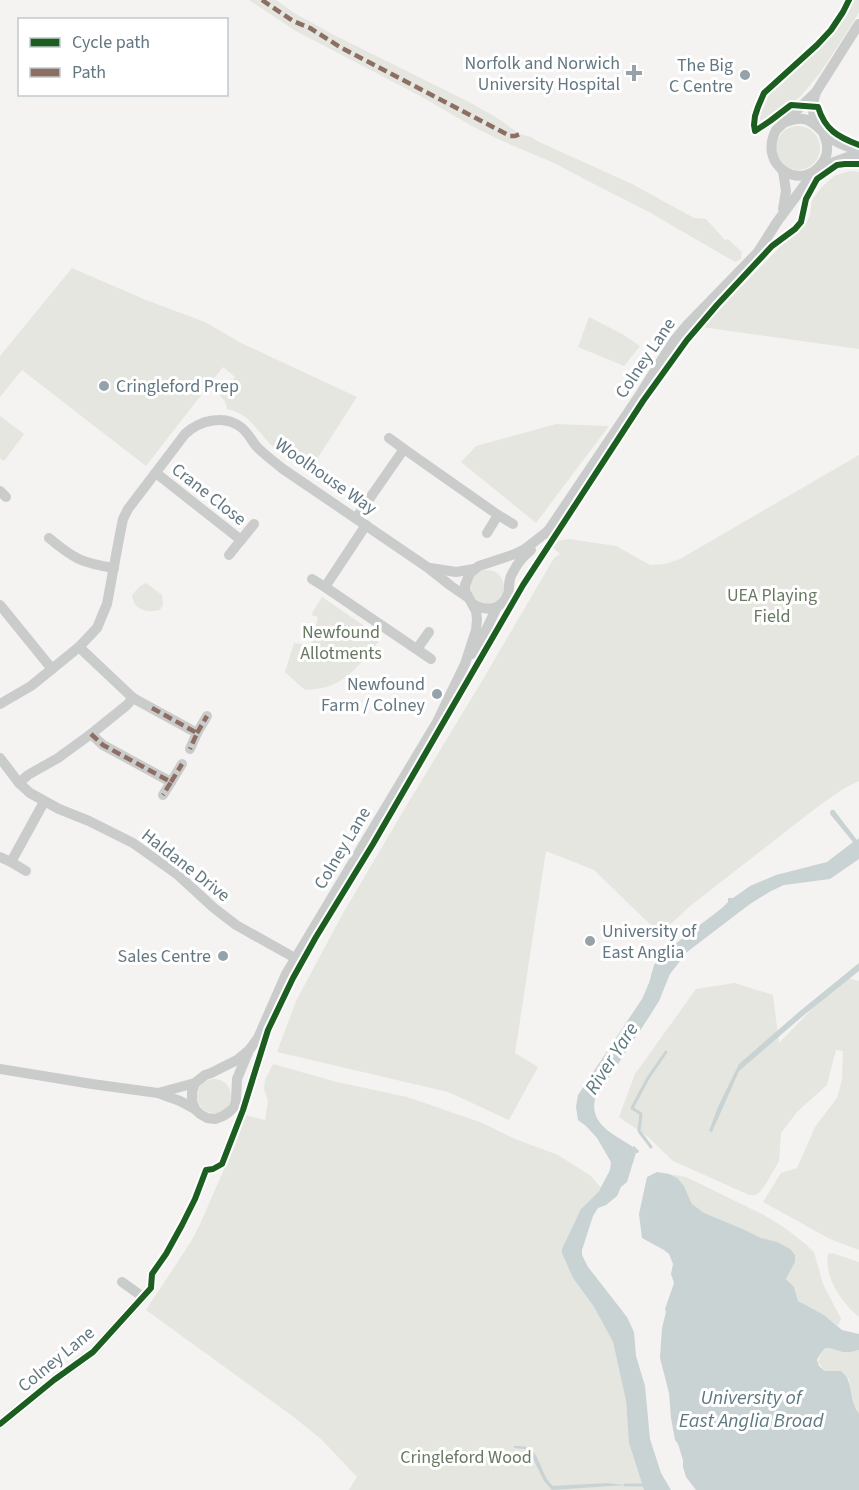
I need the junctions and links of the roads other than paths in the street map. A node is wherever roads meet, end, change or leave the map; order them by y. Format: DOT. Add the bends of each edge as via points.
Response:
graph roads {
  1 [pos="859,24"];
  2 [pos="816,92"];
  3 [pos="781,125"];
  4 [pos="819,127"];
  5 [pos="859,151"];
  6 [pos="859,156"];
  7 [pos="817,169"];
  8 [pos="783,171"];
  9 [pos="782,216"];
  10 [pos="389,438"];
  11 [pos="404,449"];
  12 [pos="156,473"];
  13 [pos="498,515"];
  14 [pos="356,518"];
  15 [pos="254,524"];
  16 [pos="513,524"];
  17 [pos="366,525"];
  18 [pos="548,531"];
  19 [pos="487,533"];
  20 [pos="49,538"];
  21 [pos="241,540"];
  22 [pos="230,555"];
  23 [pos="427,567"];
  24 [pos="479,567"];
  25 [pos="114,568"];
  26 [pos="312,579"];
  27 [pos="509,582"];
  28 [pos="325,587"];
  29 [pos="470,600"];
  30 [pos="497,607"];
  31 [pos="1,610"];
  32 [pos="429,632"];
  33 [pos="79,647"];
  34 [pos="417,649"];
  35 [pos="431,659"];
  36 [pos="465,664"];
  37 [pos="52,669"];
  38 [pos="132,698"];
  39 [pos="0,704"];
  40 [pos="207,716"];
  41 [pos="197,733"];
  42 [pos="91,734"];
  43 [pos="190,749"];
  44 [pos="0,758"];
  45 [pos="182,764"];
  46 [pos="171,782"];
  47 [pos="19,783"];
  48 [pos="163,795"];
  49 [pos="44,802"];
  50 [pos="0,857"];
  51 [pos="11,862"];
  52 [pos="26,871"];
  53 [pos="296,958"];
  54 [pos="249,1050"];
  55 [pos="0,1069"];
  56 [pos="211,1074"];
  57 [pos="195,1083"];
  58 [pos="158,1092"];
  59 [pos="236,1093"];
  60 [pos="195,1109"];
  61 [pos="122,1282"];
  62 [pos="0,1424"];
  1 -- 2 [label="street, Colney Lane"];
  2 -- 3 [label="street, Colney Lane"];
  2 -- 4 [label="street, Colney Lane" via="812,103"];
  3 -- 4 [label="street" via="802,118"];
  3 -- 8 [label="street, Colney Lane" via="770,147"];
  4 -- 5 [label="street" via="838,142"];
  4 -- 7 [label="street, Colney Lane" via="828,149"];
  6 -- 7 [label="street"];
  7 -- 8 [label="street" via="799,176"];
  7 -- 9 [label="street, Colney Lane"];
  8 -- 9 [label="street, Colney Lane" via="786,191"];
  9 -- 18 [label="street, Colney Lane" via="758,252 673,342"];
  10 -- 11 [label="street"];
  11 -- 13 [label="street"];
  11 -- 14 [label="street"];
  12 -- 14 [label="street, Woolhouse Way" via="191,429 206,422 233,423 283,469"];
  12 -- 21 [label="street, Crane Close"];
  12 -- 25 [label="street, Woolhouse Way" via="123,519"];
  13 -- 16 [label="street"];
  13 -- 19 [label="street"];
  14 -- 17 [label="street, Woolhouse Way"];
  15 -- 21 [label="street, Crane Close"];
  17 -- 23 [label="street, Woolhouse Way"];
  17 -- 28 [label="street"];
  18 -- 24 [label="street, Colney Lane" via="525,549"];
  18 -- 27 [label="street, Colney Lane" via="518,562"];
  20 -- 25 [label="street" via="78,560"];
  21 -- 22 [label="street, Crane Close"];
  23 -- 24 [label="street, Woolhouse Way" via="456,572"];
  23 -- 29 [label="street, Woolhouse Way"];
  24 -- 27 [label="street" via="498,567"];
  24 -- 29 [label="street, Colney Lane" via="470,573 465,585"];
  25 -- 33 [label="street, Woolhouse Way" via="107,604 97,627"];
  26 -- 28 [label="street"];
  27 -- 30 [label="street, Colney Lane" via="507,596"];
  28 -- 34 [label="street"];
  29 -- 30 [label="street" via="485,609"];
  29 -- 36 [label="street, Colney Lane" via="477,625"];
  30 -- 36 [label="street, Colney Lane"];
  31 -- 37 [label="street"];
  32 -- 34 [label="street"];
  33 -- 37 [label="street, Woolhouse Way"];
  33 -- 38 [label="street"];
  34 -- 35 [label="street"];
  36 -- 53 [label="street, Colney Lane" via="437,722"];
  37 -- 39 [label="street, Woolhouse Way"];
  38 -- 41 [label="street"];
  38 -- 42 [label="street"];
  40 -- 41 [label="street"];
  41 -- 43 [label="street"];
  42 -- 46 [label="street" via="103,745"];
  42 -- 47 [label="street"];
  44 -- 47 [label="street, Haldane Drive"];
  45 -- 46 [label="street"];
  46 -- 48 [label="street"];
  47 -- 49 [label="street, Haldane Drive"];
  49 -- 51 [label="street"];
  49 -- 53 [label="street, Haldane Drive" via="133,843 236,925"];
  50 -- 51 [label="street"];
  51 -- 52 [label="street"];
  53 -- 54 [label="street, Colney Lane"];
  54 -- 56 [label="street, Colney Lane"];
  54 -- 59 [label="street, Colney Lane" via="237,1079"];
  55 -- 58 [label="street"];
  56 -- 57 [label="street, Colney Lane"];
  56 -- 59 [label="street" via="227,1078"];
  57 -- 58 [label="street, Colney Lane"];
  57 -- 60 [label="street"];
  58 -- 60 [label="street, Colney Lane"];
  59 -- 60 [label="street, Colney Lane" via="234,1107 224,1116 207,1118"];
  61 -- 62 [label="street, Colney Lane" via="147,1293 93,1352"];
}
